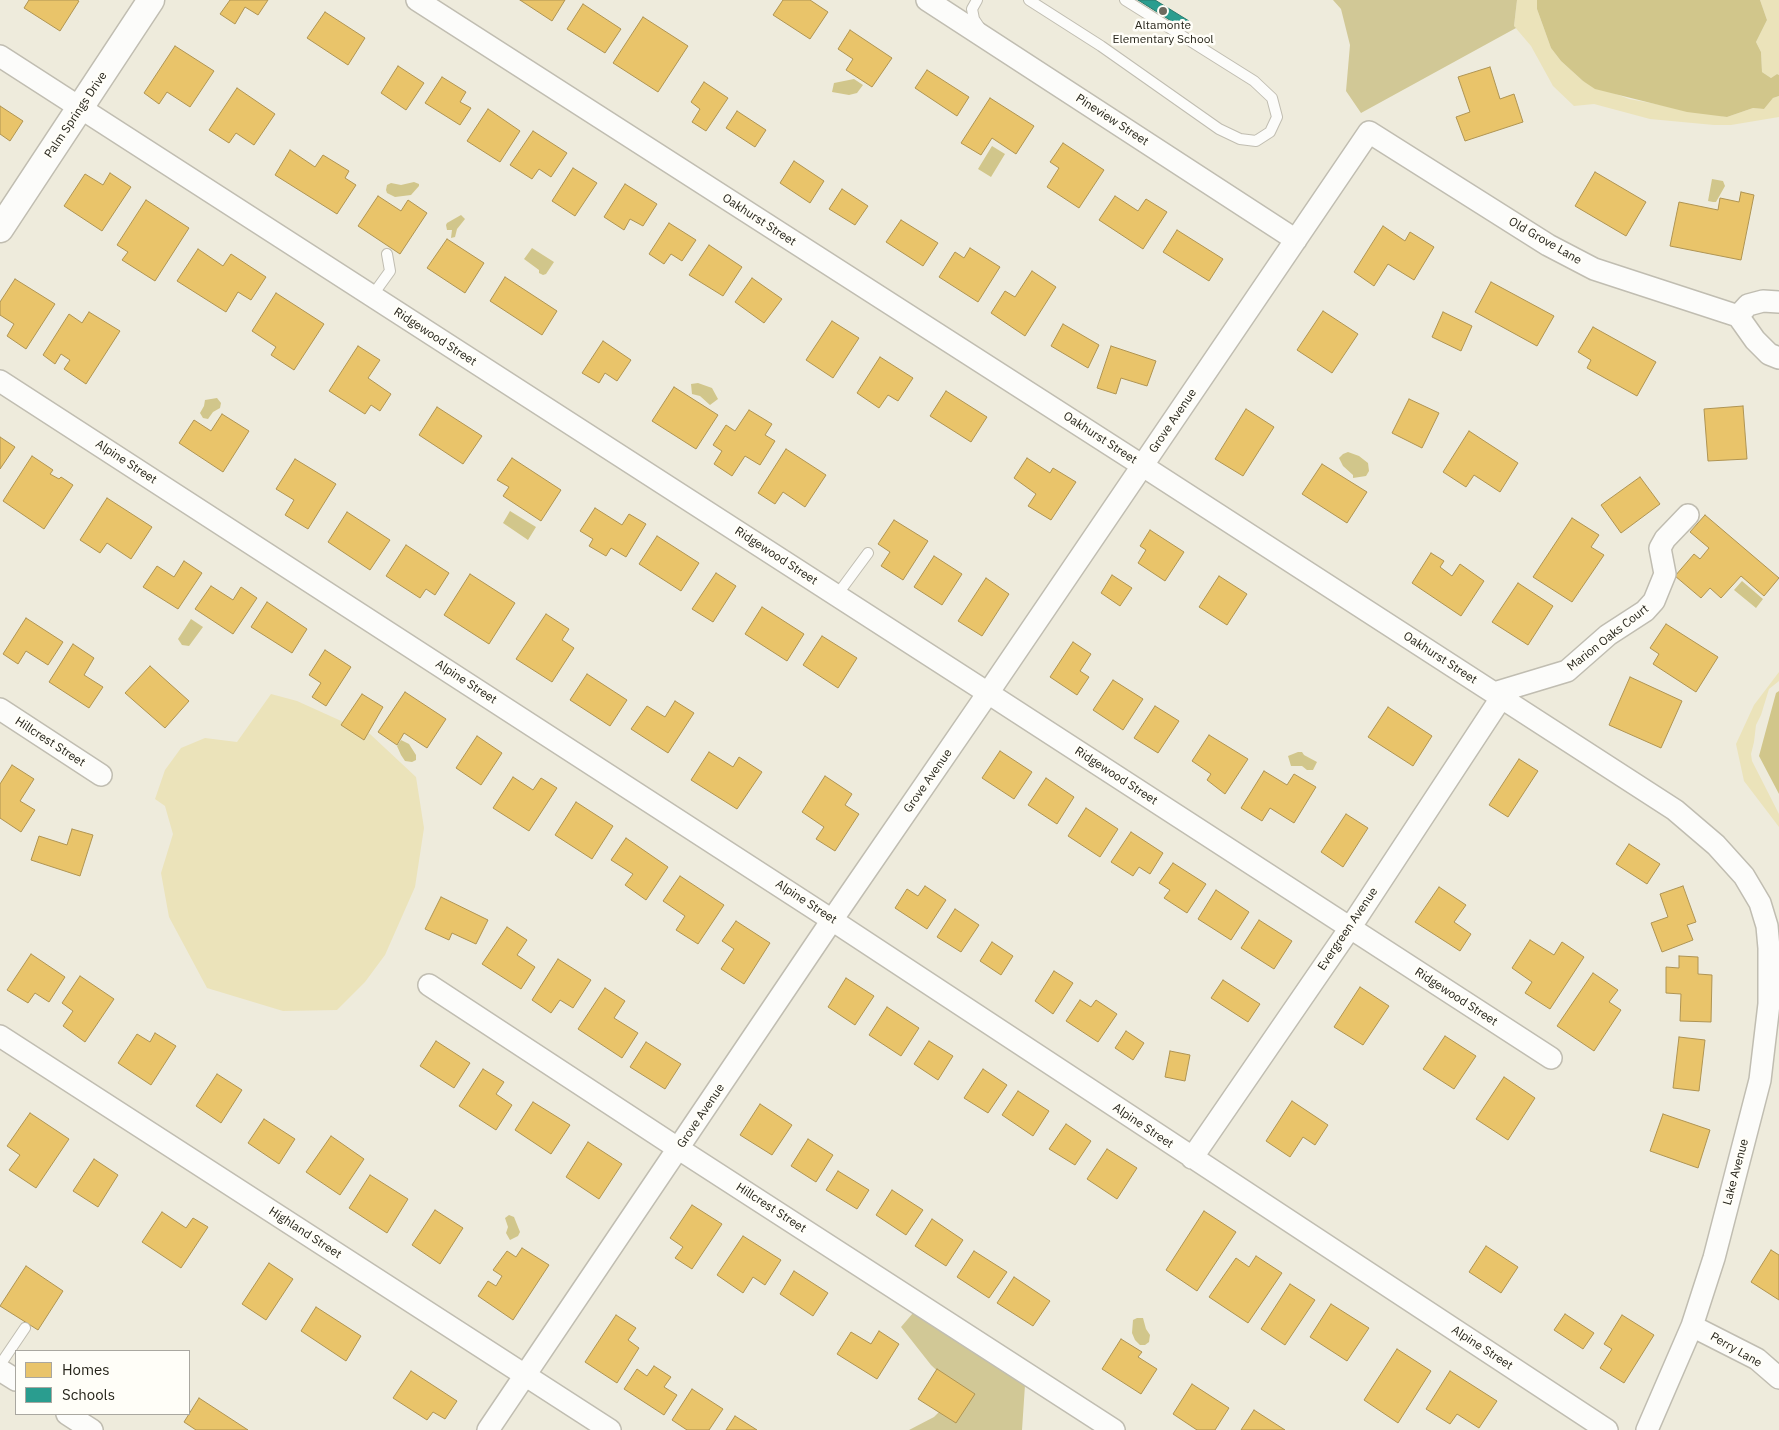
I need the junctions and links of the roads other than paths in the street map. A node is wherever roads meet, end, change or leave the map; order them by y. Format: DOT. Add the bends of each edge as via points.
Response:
graph roads {
  1 [pos="152,0"];
  2 [pos="417,0"];
  3 [pos="928,0"];
  4 [pos="945,0"];
  5 [pos="977,0"];
  6 [pos="1029,0"];
  7 [pos="1125,0"];
  8 [pos="992,42"];
  9 [pos="0,56"];
  10 [pos="81,108"];
  11 [pos="1369,132"];
  12 [pos="0,229"];
  13 [pos="1296,240"];
  14 [pos="387,254"];
  15 [pos="372,296"];
  16 [pos="1779,302"];
  17 [pos="1738,316"];
  18 [pos="1779,358"];
  19 [pos="0,381"];
  20 [pos="1143,466"];
  21 [pos="1688,515"];
  22 [pos="868,553"];
  23 [pos="837,595"];
  24 [pos="988,693"];
  25 [pos="1498,696"];
  26 [pos="0,709"];
  27 [pos="101,775"];
  28 [pos="1760,903"];
  29 [pos="832,920"];
  30 [pos="1350,928"];
  31 [pos="429,985"];
  32 [pos="0,1036"];
  33 [pos="1550,1058"];
  34 [pos="678,1149"];
  35 [pos="1192,1158"];
  36 [pos="1692,1326"];
  37 [pos="25,1328"];
  38 [pos="0,1365"];
  39 [pos="0,1370"];
  40 [pos="525,1375"];
  41 [pos="1779,1378"];
  42 [pos="15,1379"];
  43 [pos="69,1415"];
  44 [pos="92,1430"];
  45 [pos="488,1430"];
  46 [pos="610,1430"];
  47 [pos="1114,1430"];
  48 [pos="1607,1430"];
  49 [pos="1647,1430"];
  1 -- 10 [label="street, Palm Springs Drive"];
  2 -- 20 [label="street, Oakhurst Street"];
  3 -- 4 [label="lane"];
  3 -- 8 [label="street, Pineview Street"];
  5 -- 8 [label="lane" via="972,9 974,19"];
  6 -- 7 [label="lane" via="1219,129 1240,139 1256,141 1270,132 1277,117 1272,98 1254,81"];
  8 -- 13 [label="street, Pineview Street"];
  9 -- 10 [label="street, Ridgewood Street"];
  10 -- 12 [label="street, Palm Springs Drive"];
  10 -- 15 [label="street, Ridgewood Street"];
  11 -- 13 [label="street, Grove Avenue"];
  11 -- 17 [label="street, Old Grove Lane" via="1548,245 1594,269"];
  13 -- 20 [label="street, Grove Avenue"];
  14 -- 15 [label="lane" via="390,271"];
  15 -- 23 [label="street, Ridgewood Street"];
  16 -- 17 [label="street" via="1763,301 1748,305"];
  17 -- 18 [label="street" via="1755,340 1769,354"];
  19 -- 29 [label="street, Alpine Street"];
  20 -- 24 [label="street, Grove Avenue"];
  20 -- 25 [label="street, Oakhurst Street"];
  21 -- 25 [label="street, Marion Oaks Court" via="1660,548 1665,574 1654,601 1645,611 1608,635 1567,671"];
  22 -- 23 [label="lane"];
  23 -- 24 [label="street, Ridgewood Street"];
  24 -- 29 [label="street, Grove Avenue"];
  24 -- 30 [label="street, Ridgewood Street"];
  25 -- 28 [label="street, Oakhurst Street" via="1675,810 1716,845 1744,876"];
  25 -- 30 [label="street, Evergreen Avenue"];
  26 -- 27 [label="street, Hillcrest Street"];
  28 -- 36 [label="street, Lake Avenue" via="1769,948 1769,1004 1760,1080 1714,1258"];
  29 -- 34 [label="street, Grove Avenue"];
  29 -- 35 [label="street, Alpine Street"];
  30 -- 33 [label="street, Ridgewood Street"];
  30 -- 35 [label="street, Evergreen Avenue"];
  31 -- 34 [label="street, Hillcrest Street"];
  32 -- 40 [label="street, Highland Street"];
  34 -- 40 [label="street, Grove Avenue"];
  34 -- 47 [label="street, Hillcrest Street"];
  35 -- 48 [label="street, Alpine Street"];
  36 -- 41 [label="street, Perry Lane" via="1757,1359"];
  36 -- 49 [label="street, Lake Avenue"];
  37 -- 38 [label="lane"];
  39 -- 42 [label="street"];
  40 -- 45 [label="street, Grove Avenue"];
  40 -- 46 [label="street, Highland Street"];
  43 -- 44 [label="street"];
}
